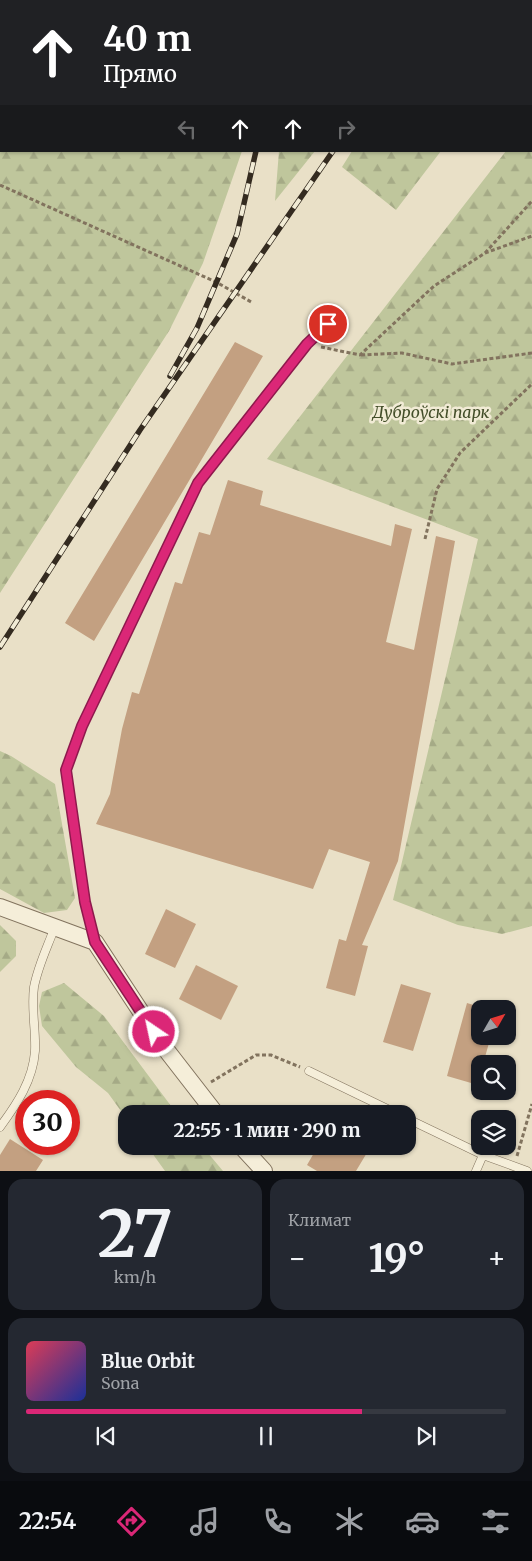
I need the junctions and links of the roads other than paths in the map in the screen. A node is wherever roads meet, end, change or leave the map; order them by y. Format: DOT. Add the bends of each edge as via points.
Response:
graph roads {
  1 [pos="328,324"];
  2 [pos="0,907"];
  3 [pos="54,929"];
  4 [pos="95,942"];
  5 [pos="310,1071"];
  6 [pos="209,1105"];
  7 [pos="380,1105"];
  8 [pos="416,1123"];
  9 [pos="0,1127"];
  10 [pos="471,1149"];
  11 [pos="250,1155"];
  12 [pos="483,1155"];
  13 [pos="264,1171"];
  14 [pos="476,1171"];
  15 [pos="527,1171"];
  1 -- 4 [label="lane" via="307,344 198,483 82,726 66,770 85,902"];
  2 -- 3 [label="street"];
  3 -- 4 [label="street"];
  3 -- 9 [label="lane" via="34,987 35,1051 32,1070 17,1102"];
  4 -- 6 [label="street" via="164,1047"];
  5 -- 7 [label="lane"];
  8 -- 10 [label="lane"];
  11 -- 13 [label="street"];
  12 -- 14 [label="lane"];
  12 -- 15 [label="lane"];
}
